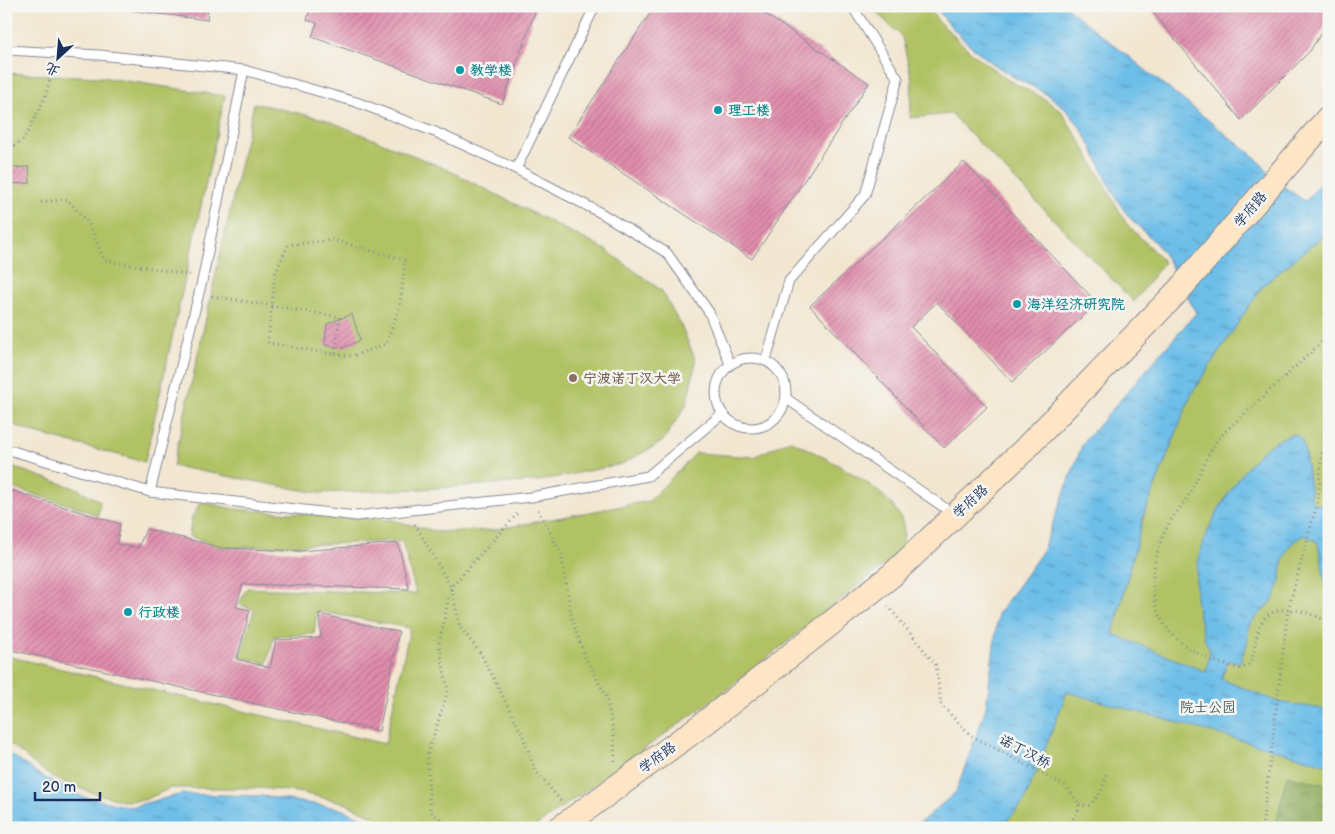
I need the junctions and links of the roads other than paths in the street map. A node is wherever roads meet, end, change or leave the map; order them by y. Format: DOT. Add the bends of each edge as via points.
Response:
graph roads {
  1 [pos="595,6"];
  2 [pos="852,6"];
  3 [pos="6,50"];
  4 [pos="244,70"];
  5 [pos="1329,117"];
  6 [pos="516,170"];
  7 [pos="766,360"];
  8 [pos="730,364"];
  9 [pos="787,399"];
  10 [pos="722,414"];
  11 [pos="6,449"];
  12 [pos="150,492"];
  13 [pos="956,515"];
  14 [pos="567,822"];
  1 -- 6 [label="lane"];
  2 -- 7 [label="lane" via="898,79 865,195 789,281"];
  3 -- 4 [label="lane"];
  4 -- 6 [label="lane" via="356,102 435,132"];
  4 -- 12 [label="lane" via="203,278"];
  5 -- 13 [label="street, 学府路" via="1180,290 1024,451"];
  6 -- 8 [label="lane" via="601,213 667,253 709,312"];
  7 -- 8 [label="lane" via="741,358"];
  7 -- 9 [label="lane" via="786,383"];
  8 -- 10 [label="lane" via="716,387"];
  9 -- 10 [label="lane" via="780,414 768,425 751,429 735,425"];
  9 -- 13 [label="lane"];
  10 -- 12 [label="lane" via="648,476 531,497 356,516"];
  11 -- 12 [label="lane"];
  13 -- 14 [label="street, 学府路" via="892,575 706,722"];
}
